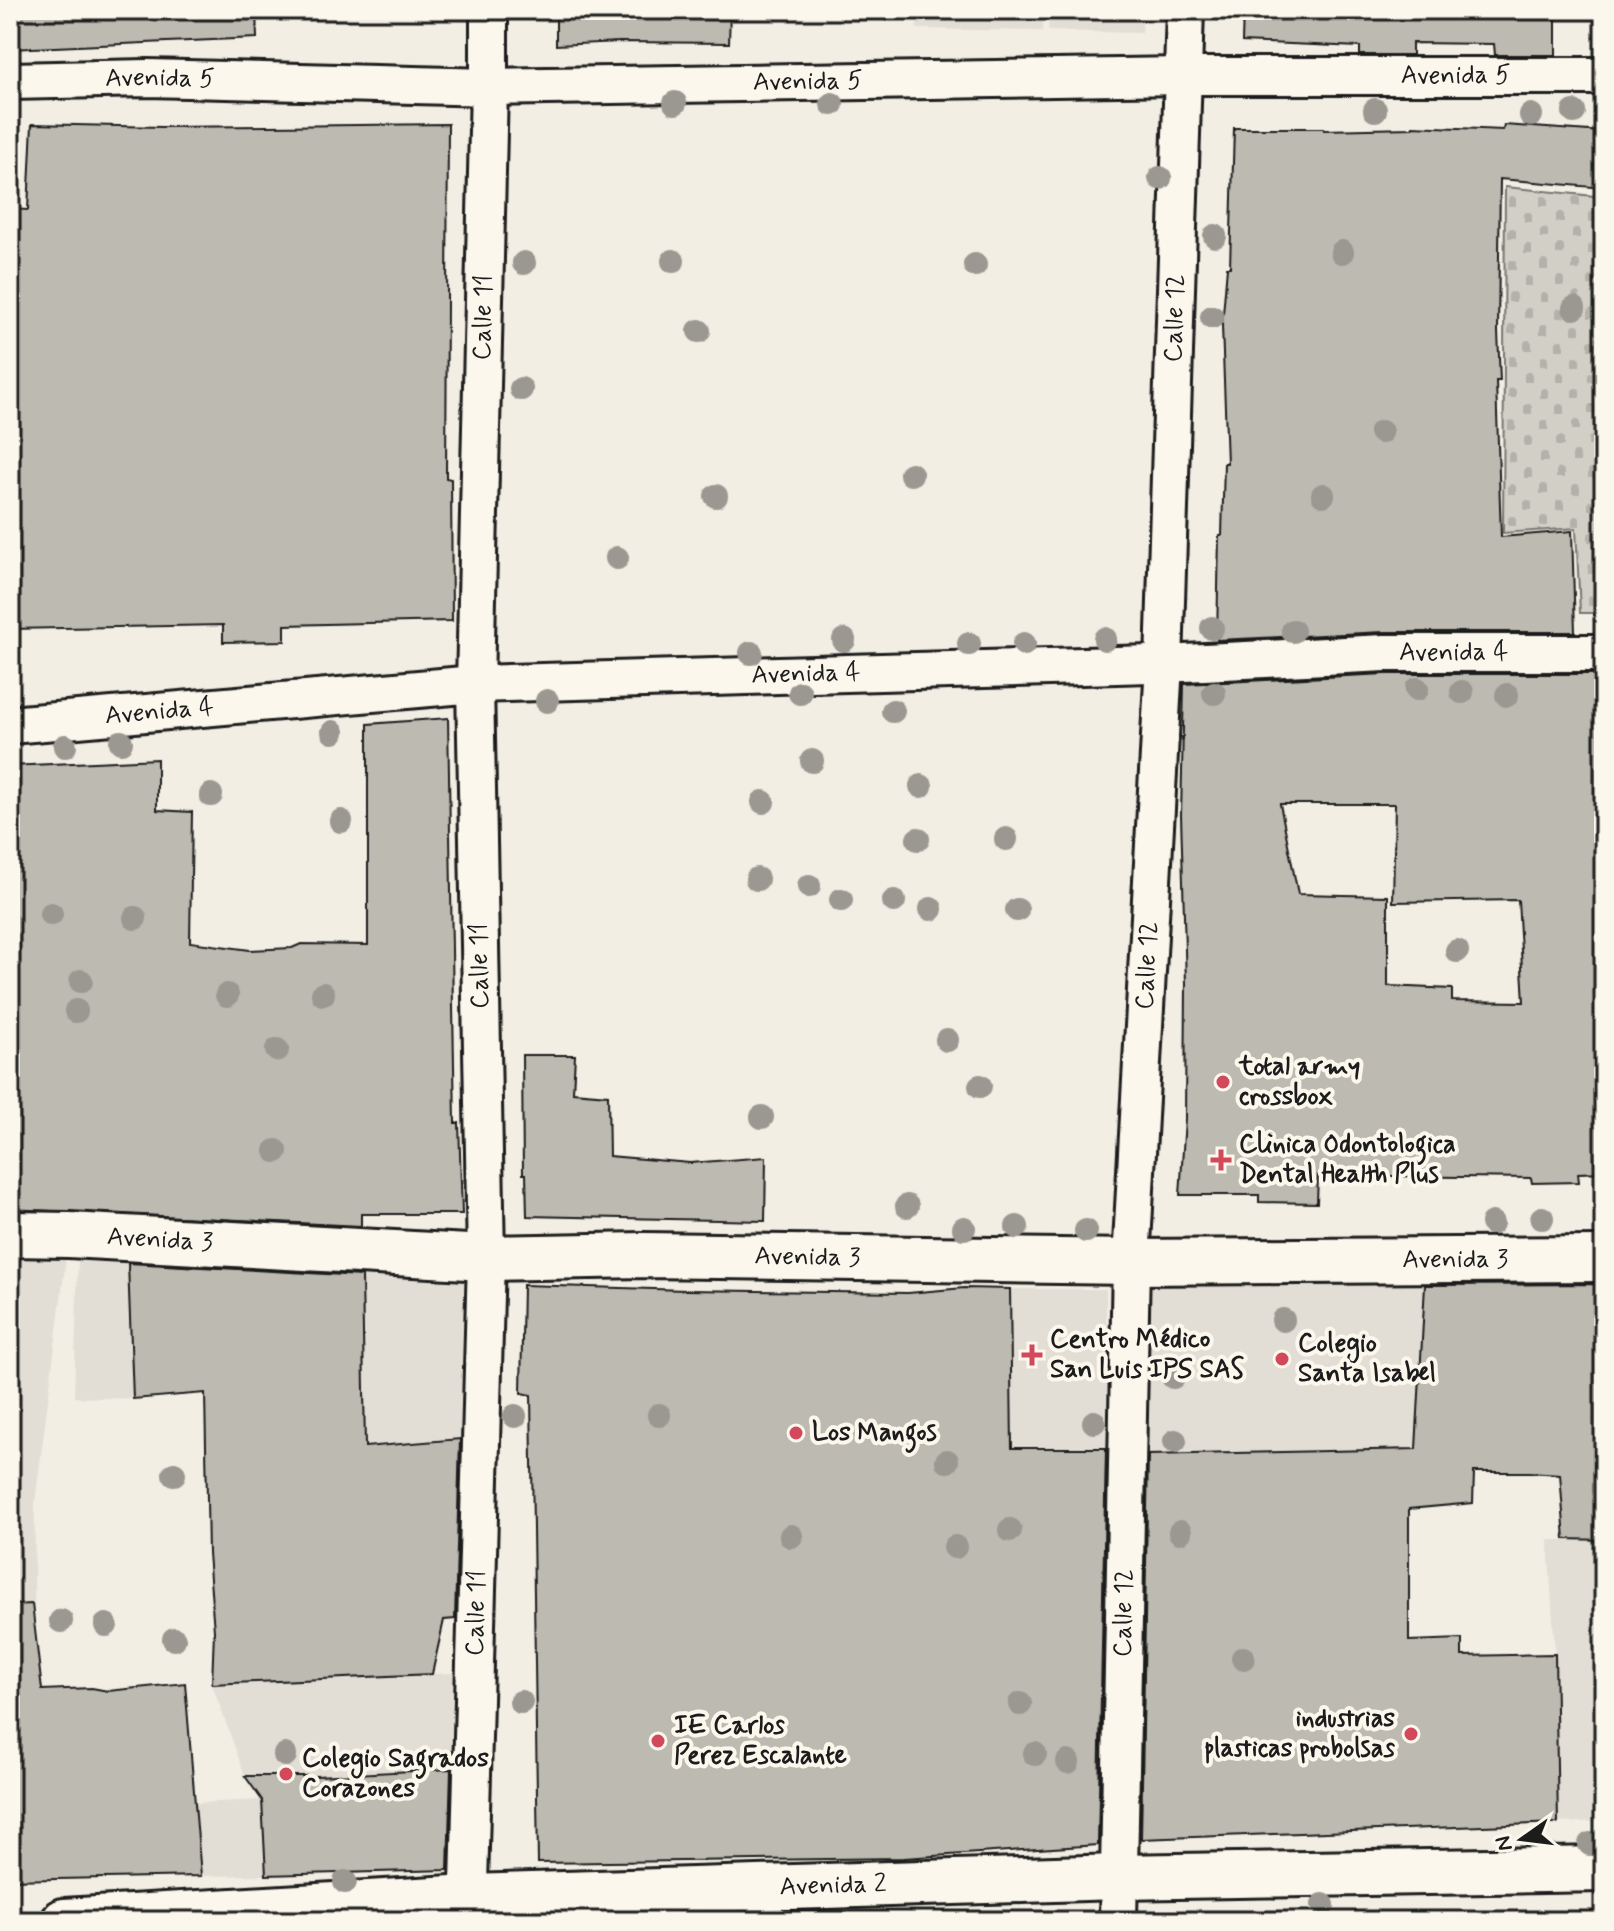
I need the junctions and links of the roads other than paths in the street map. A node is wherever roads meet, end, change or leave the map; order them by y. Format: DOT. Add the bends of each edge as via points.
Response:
graph roads {
  1 [pos="489,10"];
  2 [pos="1185,10"];
  3 [pos="1183,76"];
  4 [pos="1604,76"];
  5 [pos="10,81"];
  6 [pos="489,87"];
  7 [pos="1604,653"];
  8 [pos="1164,663"];
  9 [pos="475,684"];
  10 [pos="10,725"];
  11 [pos="10,1234"];
  12 [pos="486,1258"];
  13 [pos="1604,1259"];
  14 [pos="1131,1262"];
  15 [pos="1604,1869"];
  16 [pos="1118,1877"];
  17 [pos="469,1909"];
  18 [pos="64,1921"];
  19 [pos="1118,1921"];
  1 -- 6 [label="street, Calle 11"];
  2 -- 3 [label="street, Calle 12"];
  3 -- 4 [label="street, Avenida 5"];
  3 -- 6 [label="street, Avenida 5"];
  3 -- 8 [label="street, Calle 12"];
  5 -- 6 [label="street, Avenida 5" via="148,78"];
  6 -- 9 [label="street, Calle 11"];
  7 -- 8 [label="street, Avenida 4" via="1385,653"];
  8 -- 9 [label="street, Avenida 4"];
  8 -- 14 [label="street, Calle 12"];
  9 -- 10 [label="street, Avenida 4"];
  9 -- 12 [label="street, Calle 11"];
  11 -- 12 [label="main road, Avenida 3"];
  12 -- 14 [label="main road, Avenida 3"];
  12 -- 17 [label="street, Calle 11"];
  13 -- 14 [label="main road, Avenida 3"];
  14 -- 16 [label="street, Calle 12"];
  15 -- 16 [label="main road, Avenida 2"];
  16 -- 17 [label="main road, Avenida 2"];
  16 -- 19 [label="street, Calle 12"];
  17 -- 18 [label="main road, Avenida 2"];
}
